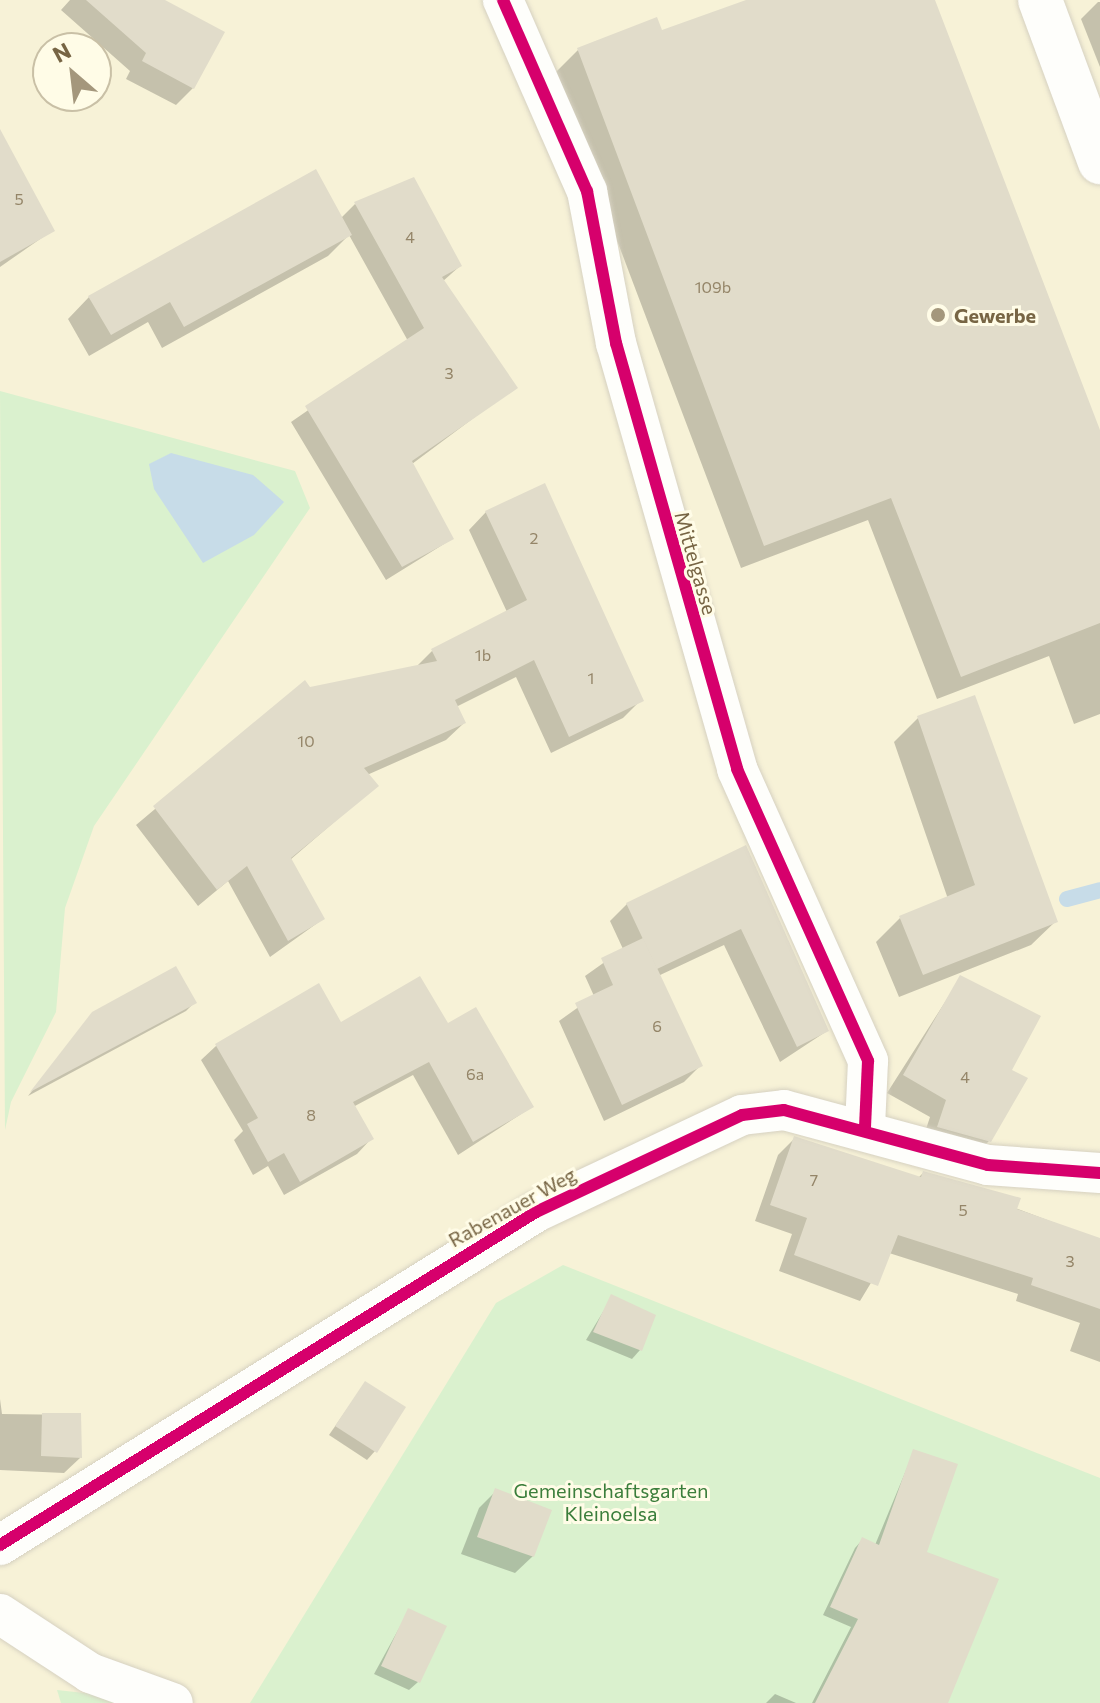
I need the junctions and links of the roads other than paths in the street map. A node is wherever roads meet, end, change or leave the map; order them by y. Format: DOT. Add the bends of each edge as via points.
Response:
graph roads {
  1 [pos="503,0"];
  2 [pos="1040,0"];
  3 [pos="1100,162"];
  4 [pos="865,1127"];
  5 [pos="1100,1173"];
  6 [pos="0,1545"];
  7 [pos="0,1614"];
  8 [pos="173,1703"];
  1 -- 4 [label="street, Mittelgasse" via="587,191 623,370 737,769 868,1061"];
  2 -- 3 [label="main road"];
  4 -- 5 [label="street, Rabenauer Weg" via="988,1165"];
  4 -- 6 [label="street, Rabenauer Weg" via="784,1110 742,1115 550,1205"];
  7 -- 8 [label="street" via="90,1673"];
}
